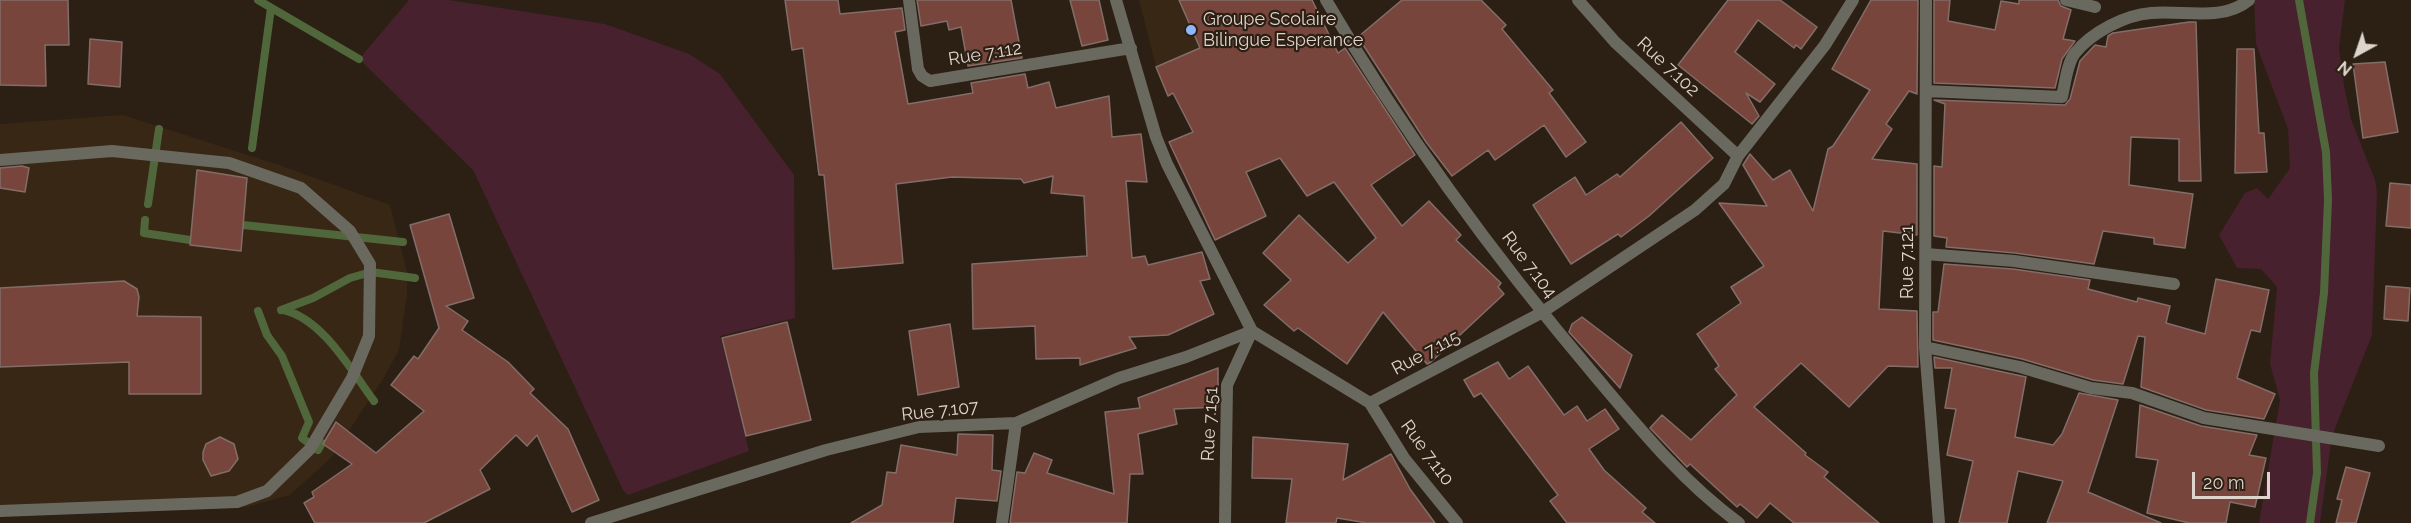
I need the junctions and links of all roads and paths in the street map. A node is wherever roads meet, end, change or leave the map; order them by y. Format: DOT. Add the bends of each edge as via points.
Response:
graph roads {
  1 [pos="909,0"];
  2 [pos="1116,0"];
  3 [pos="1326,0"];
  4 [pos="1578,0"];
  5 [pos="1853,0"];
  6 [pos="1926,0"];
  7 [pos="2066,0"];
  8 [pos="2249,0"];
  9 [pos="2095,7"];
  10 [pos="1131,48"];
  11 [pos="1926,91"];
  12 [pos="1738,156"];
  13 [pos="0,160"];
  14 [pos="1926,254"];
  15 [pos="2174,284"];
  16 [pos="1541,313"];
  17 [pos="1252,331"];
  18 [pos="1925,347"];
  19 [pos="1370,403"];
  20 [pos="1016,423"];
  21 [pos="2379,446"];
  22 [pos="0,512"];
  23 [pos="591,523"];
  24 [pos="1002,523"];
  25 [pos="1225,523"];
  26 [pos="1457,523"];
  27 [pos="1739,523"];
  28 [pos="1939,523"];
  1 -- 10 [label="street, Rue 7.112" via="918,69 930,81"];
  2 -- 10 [label="street"];
  3 -- 16 [label="street, Rue 7.104" via="1421,150"];
  4 -- 12 [label="street, Rue 7.102" via="1615,42"];
  5 -- 12 [label="street, Rue 7.115" via="1825,45"];
  6 -- 11 [label="street, Rue 7.121"];
  7 -- 9 [label="street"];
  8 -- 11 [label="street" via="2240,8 2222,13 2149,13 2109,26 2074,54 2062,97"];
  10 -- 17 [label="street" via="1167,164"];
  11 -- 14 [label="street, Rue 7.121"];
  12 -- 16 [label="street, Rue 7.115" via="1724,184 1695,210"];
  13 -- 22 [label="street" via="112,151 229,163 301,188 350,231 370,264 369,336 352,378 310,449 267,491 237,502"];
  14 -- 15 [label="street" via="2014,261"];
  14 -- 18 [label="street, Rue 7.121"];
  16 -- 19 [label="street, Rue 7.115"];
  16 -- 27 [label="street, Rue 7.104" via="1653,445"];
  17 -- 19 [label="street"];
  17 -- 20 [label="street, Rue 7.107" via="1119,378"];
  17 -- 25 [label="street, Rue 7.151" via="1227,385"];
  18 -- 21 [label="street" via="2020,367 2091,388 2132,393 2204,418"];
  18 -- 28 [label="street, Rue 7.121"];
  19 -- 26 [label="street, Rue 7.110" via="1404,458"];
  20 -- 23 [label="street, Rue 7.107" via="919,427 826,450"];
  20 -- 24 [label="street"];
}
